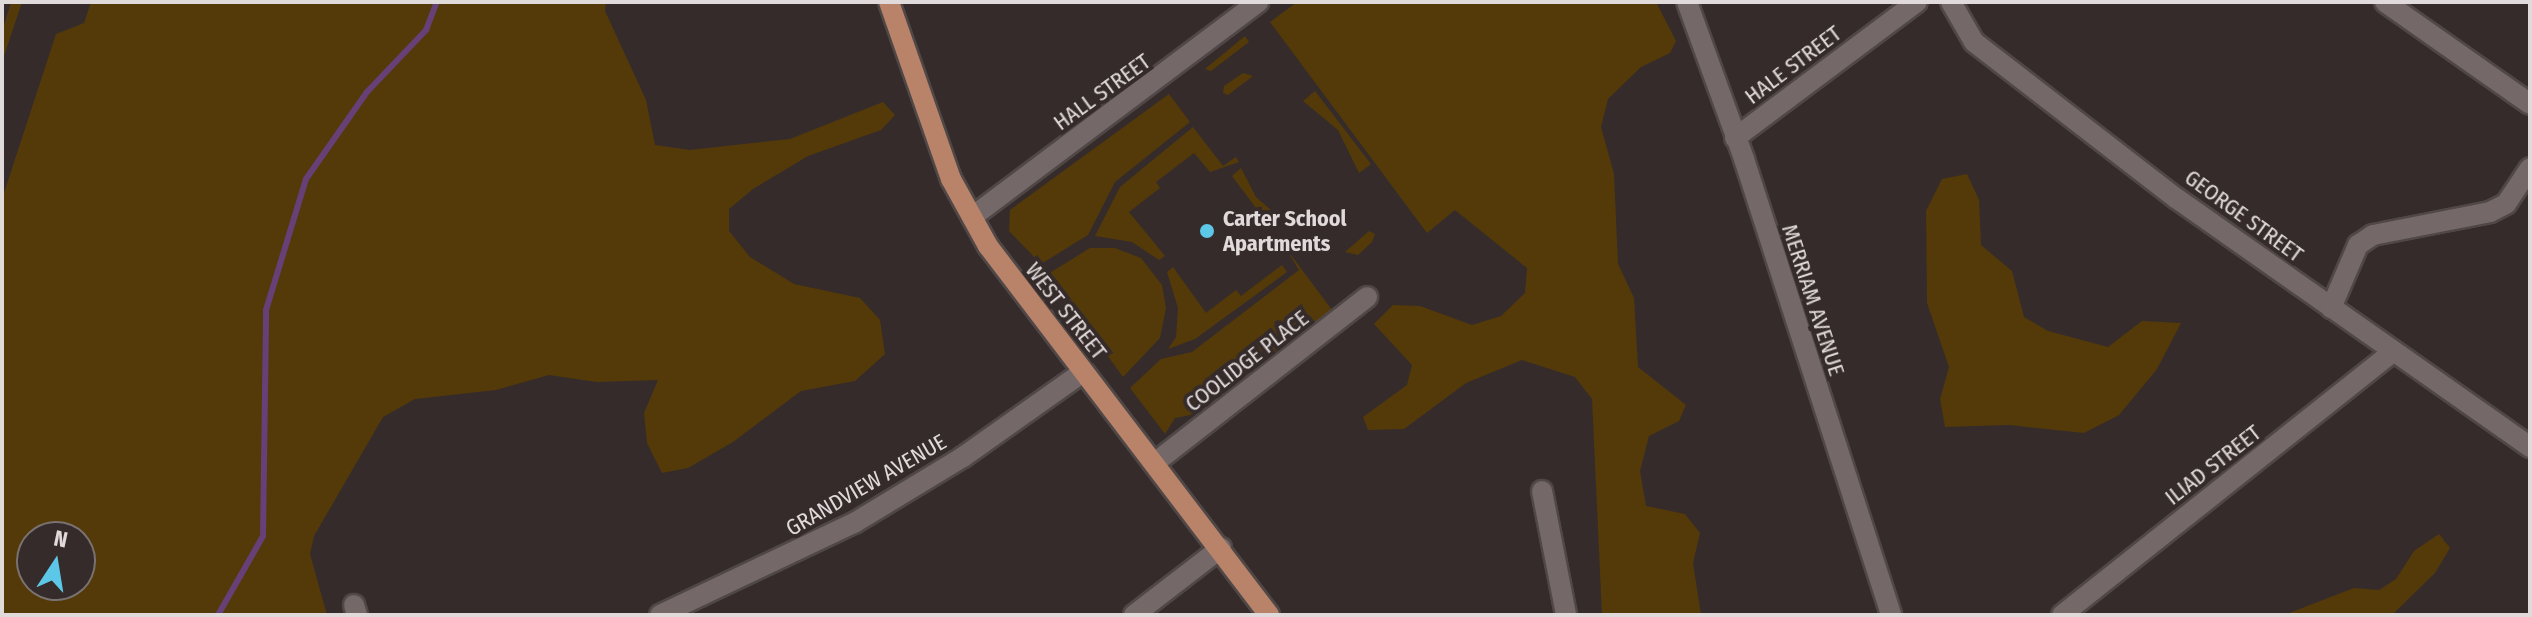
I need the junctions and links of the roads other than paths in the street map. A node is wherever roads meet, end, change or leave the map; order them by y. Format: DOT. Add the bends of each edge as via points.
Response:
graph roads {
  1 [pos="889,2"];
  2 [pos="1258,2"];
  3 [pos="1687,2"];
  4 [pos="1917,2"];
  5 [pos="1951,2"];
  6 [pos="2385,2"];
  7 [pos="2530,104"];
  8 [pos="1735,138"];
  9 [pos="2530,168"];
  10 [pos="972,217"];
  11 [pos="1367,297"];
  12 [pos="2331,308"];
  13 [pos="2393,352"];
  14 [pos="1083,372"];
  15 [pos="2530,447"];
  16 [pos="1156,462"];
  17 [pos="1542,491"];
  18 [pos="1221,548"];
  19 [pos="660,615"];
  20 [pos="1134,615"];
  21 [pos="1269,615"];
  22 [pos="1566,615"];
  23 [pos="1891,615"];
  24 [pos="2062,615"];
  1 -- 10 [label="main road, WEST STREET" via="951,179"];
  2 -- 10 [label="street, HALL STREET"];
  3 -- 8 [label="street, MERRIAM AVENUE"];
  4 -- 8 [label="street, HALE STREET"];
  5 -- 12 [label="street, GEORGE STREET" via="1974,42 2176,198"];
  6 -- 7 [label="street"];
  8 -- 23 [label="street, MERRIAM AVENUE"];
  9 -- 12 [label="street" via="2506,204 2490,212 2373,235 2358,245"];
  10 -- 14 [label="main road, WEST STREET" via="1008,277"];
  11 -- 16 [label="street, COOLIDGE PLACE"];
  12 -- 13 [label="street, GEORGE STREET"];
  13 -- 15 [label="street, GEORGE STREET"];
  13 -- 24 [label="street, ILIAD STREET"];
  14 -- 16 [label="main road, WEST STREET"];
  14 -- 19 [label="street, GRANDVIEW AVENUE" via="963,457 854,523"];
  16 -- 18 [label="main road, WEST STREET"];
  17 -- 22 [label="street"];
  18 -- 20 [label="street"];
  18 -- 21 [label="main road, WEST STREET"];
}
